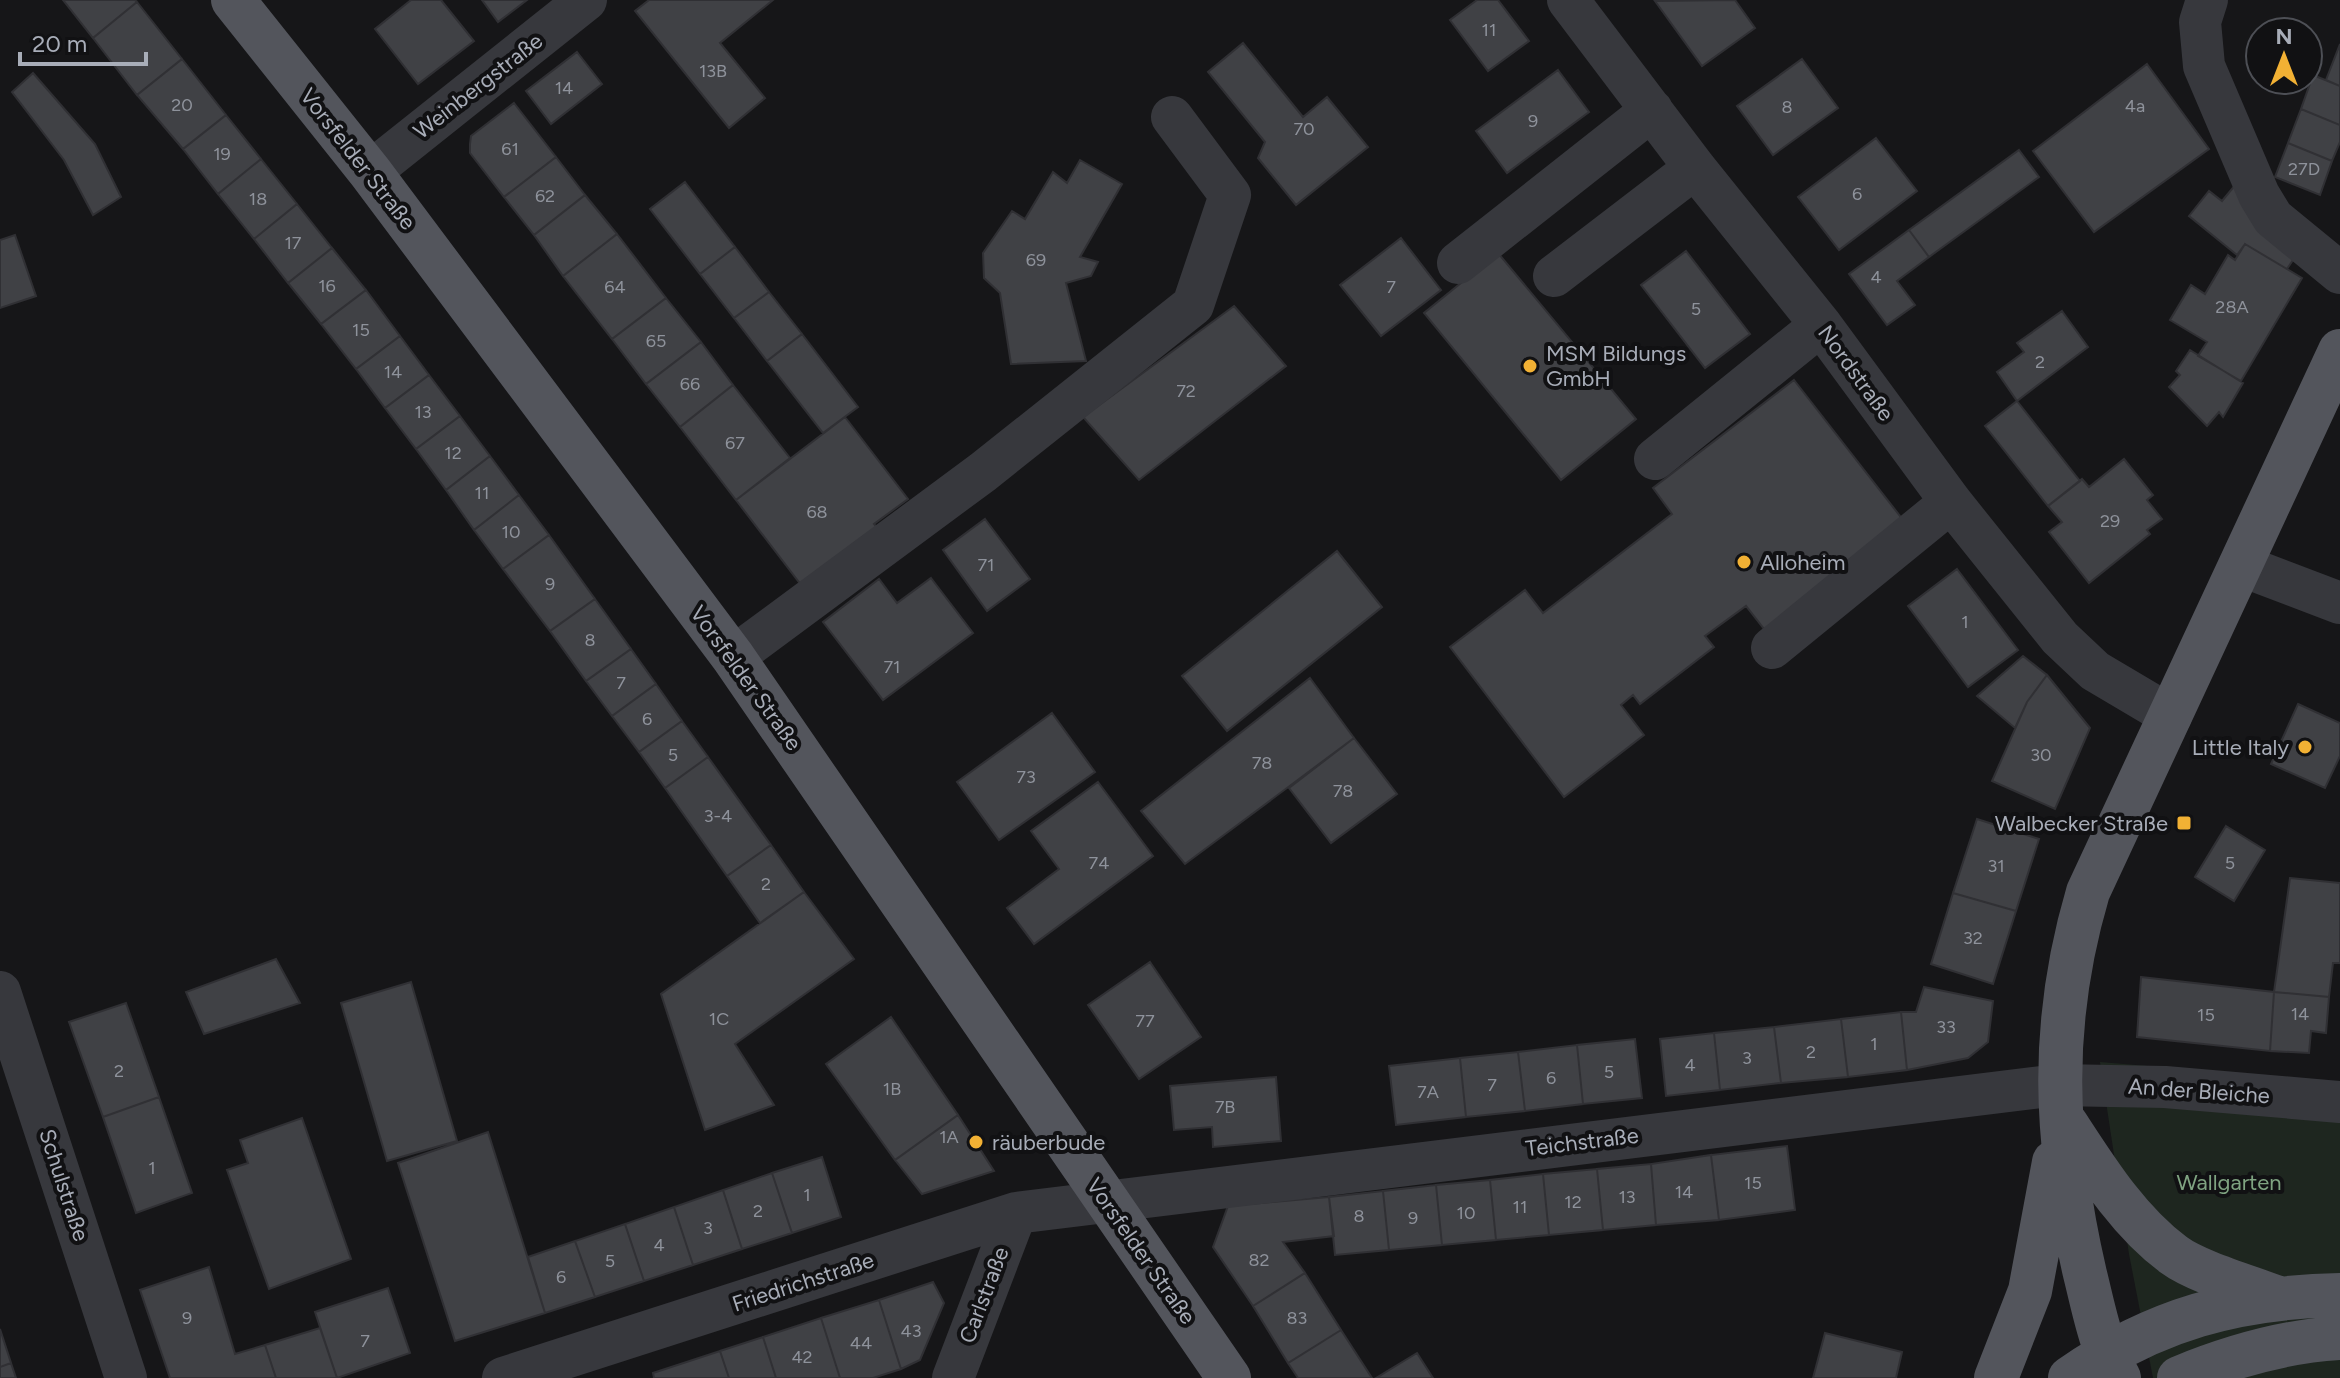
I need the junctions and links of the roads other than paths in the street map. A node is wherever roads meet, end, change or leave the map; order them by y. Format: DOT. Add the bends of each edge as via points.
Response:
graph roads {
  1 [pos="233,0"];
  2 [pos="586,0"];
  3 [pos="1568,0"];
  4 [pos="2207,0"];
  5 [pos="1652,110"];
  6 [pos="1172,117"];
  7 [pos="1695,168"];
  8 [pos="370,172"];
  9 [pos="1458,263"];
  10 [pos="2340,273"];
  11 [pos="1554,276"];
  12 [pos="1821,325"];
  13 [pos="2340,351"];
  14 [pos="1655,459"];
  15 [pos="1951,502"];
  16 [pos="2240,565"];
  17 [pos="2340,603"];
  18 [pos="1772,648"];
  19 [pos="733,657"];
  20 [pos="2171,716"];
  21 [pos="4,1016"];
  22 [pos="2060,1100"];
  23 [pos="2340,1102"];
  24 [pos="1106,1201"];
  25 [pos="1016,1213"];
  26 [pos="2340,1295"];
  27 [pos="2278,1298"];
  28 [pos="2340,1338"];
  29 [pos="2112,1366"];
  30 [pos="126,1378"];
  31 [pos="503,1378"];
  32 [pos="953,1378"];
  33 [pos="1229,1378"];
  34 [pos="1996,1378"];
  35 [pos="2070,1378"];
  36 [pos="2179,1378"];
  1 -- 8 [label="main road, Vorsfelder Straße"];
  2 -- 8 [label="street, Weinbergstraße"];
  3 -- 5 [label="street, Nordstraße"];
  4 -- 10 [label="street" via="2200,22 2204,66 2259,195 2273,218"];
  5 -- 7 [label="street, Nordstraße"];
  5 -- 9 [label="street"];
  6 -- 19 [label="street" via="1230,195 1193,305 983,472"];
  7 -- 11 [label="street"];
  7 -- 12 [label="street, Nordstraße"];
  8 -- 19 [label="main road, Vorsfelder Straße"];
  12 -- 14 [label="street"];
  12 -- 15 [label="street, Nordstraße"];
  13 -- 16 [label="main road"];
  15 -- 18 [label="street"];
  15 -- 20 [label="street, Nordstraße" via="2060,638 2095,671"];
  16 -- 17 [label="street"];
  16 -- 20 [label="main road"];
  19 -- 24 [label="main road, Vorsfelder Straße"];
  20 -- 22 [label="main road" via="2088,892 2070,954"];
  21 -- 30 [label="street, Schulstraße"];
  22 -- 23 [label="street, An der Bleiche" via="2165,1087"];
  22 -- 24 [label="street, Teichstraße"];
  22 -- 27 [label="main road" via="2104,1181 2150,1233 2177,1256"];
  22 -- 29 [label="main road" via="2078,1243"];
  22 -- 34 [label="main road" via="2030,1291"];
  24 -- 25 [label="street, Friedrichstraße"];
  24 -- 33 [label="main road, Vorsfelder Straße"];
  25 -- 31 [label="street, Friedrichstraße"];
  25 -- 32 [label="street, Carlstraße"];
  26 -- 27 [label="main road"];
  27 -- 29 [label="main road" via="2168,1323"];
  28 -- 36 [label="main road" via="2248,1353"];
  29 -- 35 [label="main road"];
}
